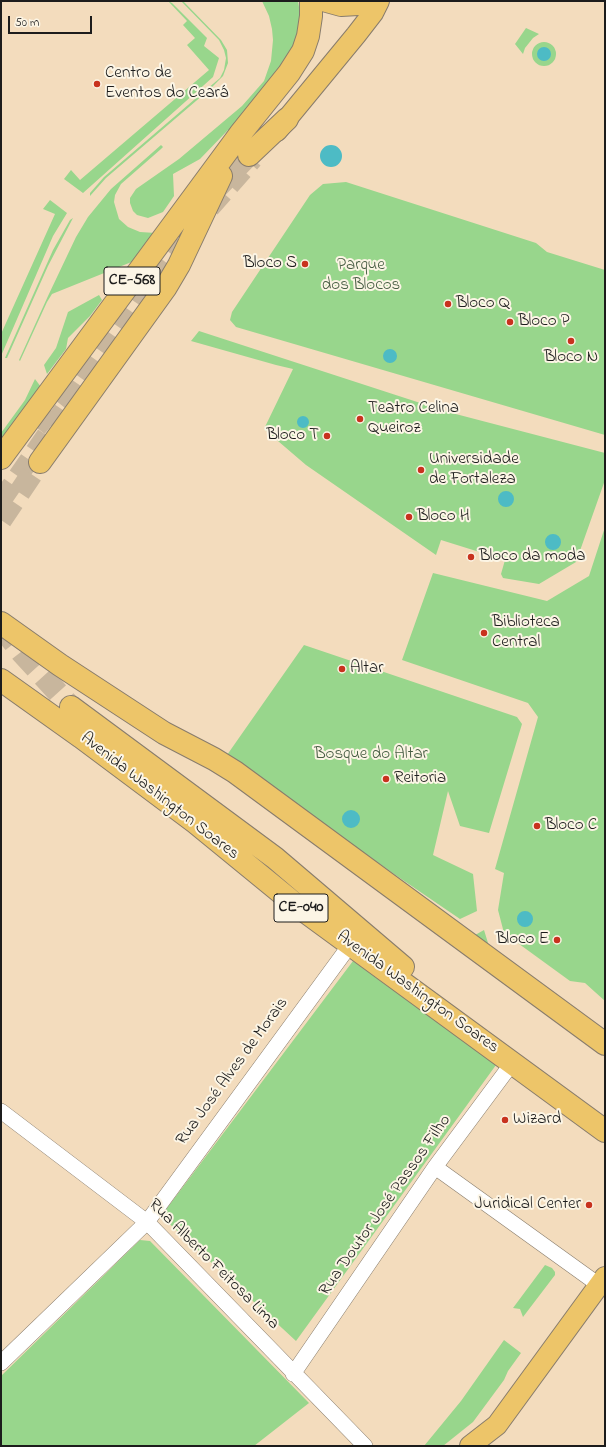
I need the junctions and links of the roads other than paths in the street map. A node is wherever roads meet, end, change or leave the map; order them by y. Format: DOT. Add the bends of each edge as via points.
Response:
graph roads {
  1 [pos="311,1"];
  2 [pos="323,1"];
  3 [pos="366,1"];
  4 [pos="379,1"];
  5 [pos="264,105"];
  6 [pos="287,119"];
  7 [pos="251,157"];
  8 [pos="1,458"];
  9 [pos="40,462"];
  10 [pos="1,623"];
  11 [pos="1,680"];
  12 [pos="71,707"];
  13 [pos="350,945"];
  14 [pos="465,1028"];
  15 [pos="605,1044"];
  16 [pos="513,1062"];
  17 [pos="1,1111"];
  18 [pos="605,1131"];
  19 [pos="435,1167"];
  20 [pos="147,1222"];
  21 [pos="602,1281"];
  22 [pos="1,1363"];
  23 [pos="293,1374"];
  24 [pos="365,1446"];
  25 [pos="470,1446"];
  1 -- 5 [label="highway, CE-568" via="308,36 303,51"];
  2 -- 3 [label="main road" via="341,6"];
  4 -- 6 [label="main road" via="356,35"];
  5 -- 8 [label="highway, CE-568"];
  5 -- 9 [label="highway" via="232,155 166,287"];
  6 -- 7 [label="highway"];
  10 -- 15 [label="highway" via="60,665 159,729 235,772"];
  11 -- 13 [label="highway, Avenida Washington Soares / CE-040" via="81,736 196,823 295,904"];
  12 -- 14 [label="highway" via="275,858 401,965"];
  13 -- 14 [label="highway, Avenida Washington Soares / CE-040"];
  13 -- 20 [label="street, Rua José Alves de Morais"];
  14 -- 16 [label="highway, Avenida Washington Soares / CE-040"];
  16 -- 18 [label="highway, Avenida Washington Soares / CE-040"];
  16 -- 19 [label="street, Rua Doutor José Passos Filho"];
  17 -- 20 [label="street, Rua Alberto Feitosa Lima"];
  19 -- 21 [label="street"];
  19 -- 23 [label="street, Rua Doutor José Passos Filho"];
  20 -- 22 [label="street, Rua José Alves de Morais"];
  20 -- 23 [label="street, Rua Alberto Feitosa Lima"];
  21 -- 25 [label="main road" via="497,1425"];
  23 -- 24 [label="street, Rua Alberto Feitosa Lima"];
}
